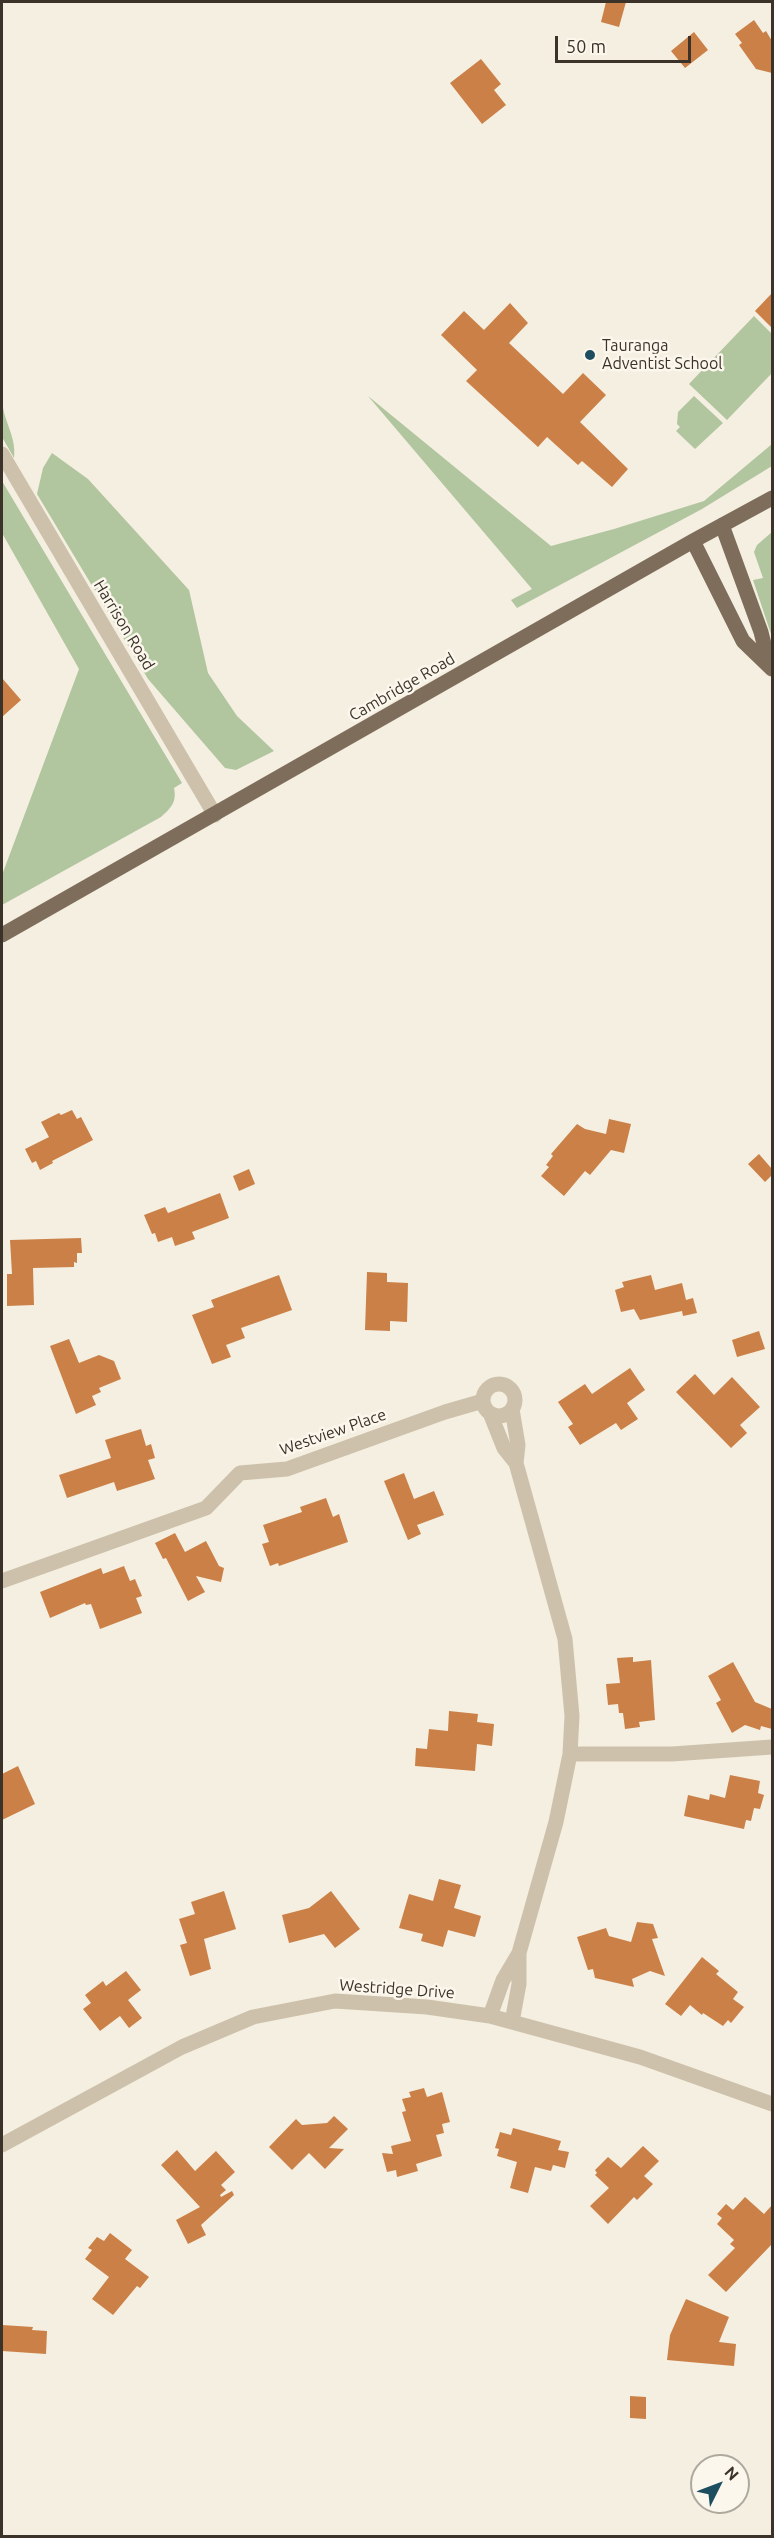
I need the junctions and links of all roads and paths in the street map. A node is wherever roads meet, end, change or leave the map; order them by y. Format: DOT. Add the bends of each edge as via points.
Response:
graph roads {
  1 [pos="2,454"];
  2 [pos="772,498"];
  3 [pos="722,525"];
  4 [pos="693,541"];
  5 [pos="771,667"];
  6 [pos="215,815"];
  7 [pos="2,935"];
  8 [pos="486,1407"];
  9 [pos="512,1409"];
  10 [pos="516,1463"];
  11 [pos="2,1581"];
  12 [pos="772,1747"];
  13 [pos="570,1754"];
  14 [pos="519,1953"];
  15 [pos="490,2016"];
  16 [pos="512,2022"];
  17 [pos="772,2104"];
  18 [pos="2,2145"];
  1 -- 6 [label="street, Harrison Road"];
  2 -- 3 [label="main road, Cambridge Road"];
  3 -- 4 [label="main road, Cambridge Road"];
  3 -- 5 [label="main road"];
  4 -- 5 [label="main road" via="743,641"];
  4 -- 6 [label="main road, Cambridge Road"];
  6 -- 7 [label="main road, Cambridge Road"];
  8 -- 9 [label="street" via="503,1415"];
  8 -- 9 [label="street" via="488,1388 494,1384 505,1385 514,1395"];
  8 -- 10 [label="street" via="504,1448"];
  8 -- 11 [label="street, Westview Place" via="445,1412 287,1468 240,1473 206,1508"];
  9 -- 10 [label="street" via="518,1445"];
  10 -- 13 [label="street" via="565,1639 572,1708"];
  12 -- 13 [label="street" via="672,1754"];
  13 -- 14 [label="street" via="556,1822"];
  14 -- 15 [label="street" via="502,1980"];
  14 -- 16 [label="street" via="519,1984"];
  15 -- 16 [label="street, Westridge Drive"];
  15 -- 18 [label="street, Westridge Drive" via="335,2001 254,2017 182,2047"];
  16 -- 17 [label="street, Westridge Drive" via="640,2057"];
}
